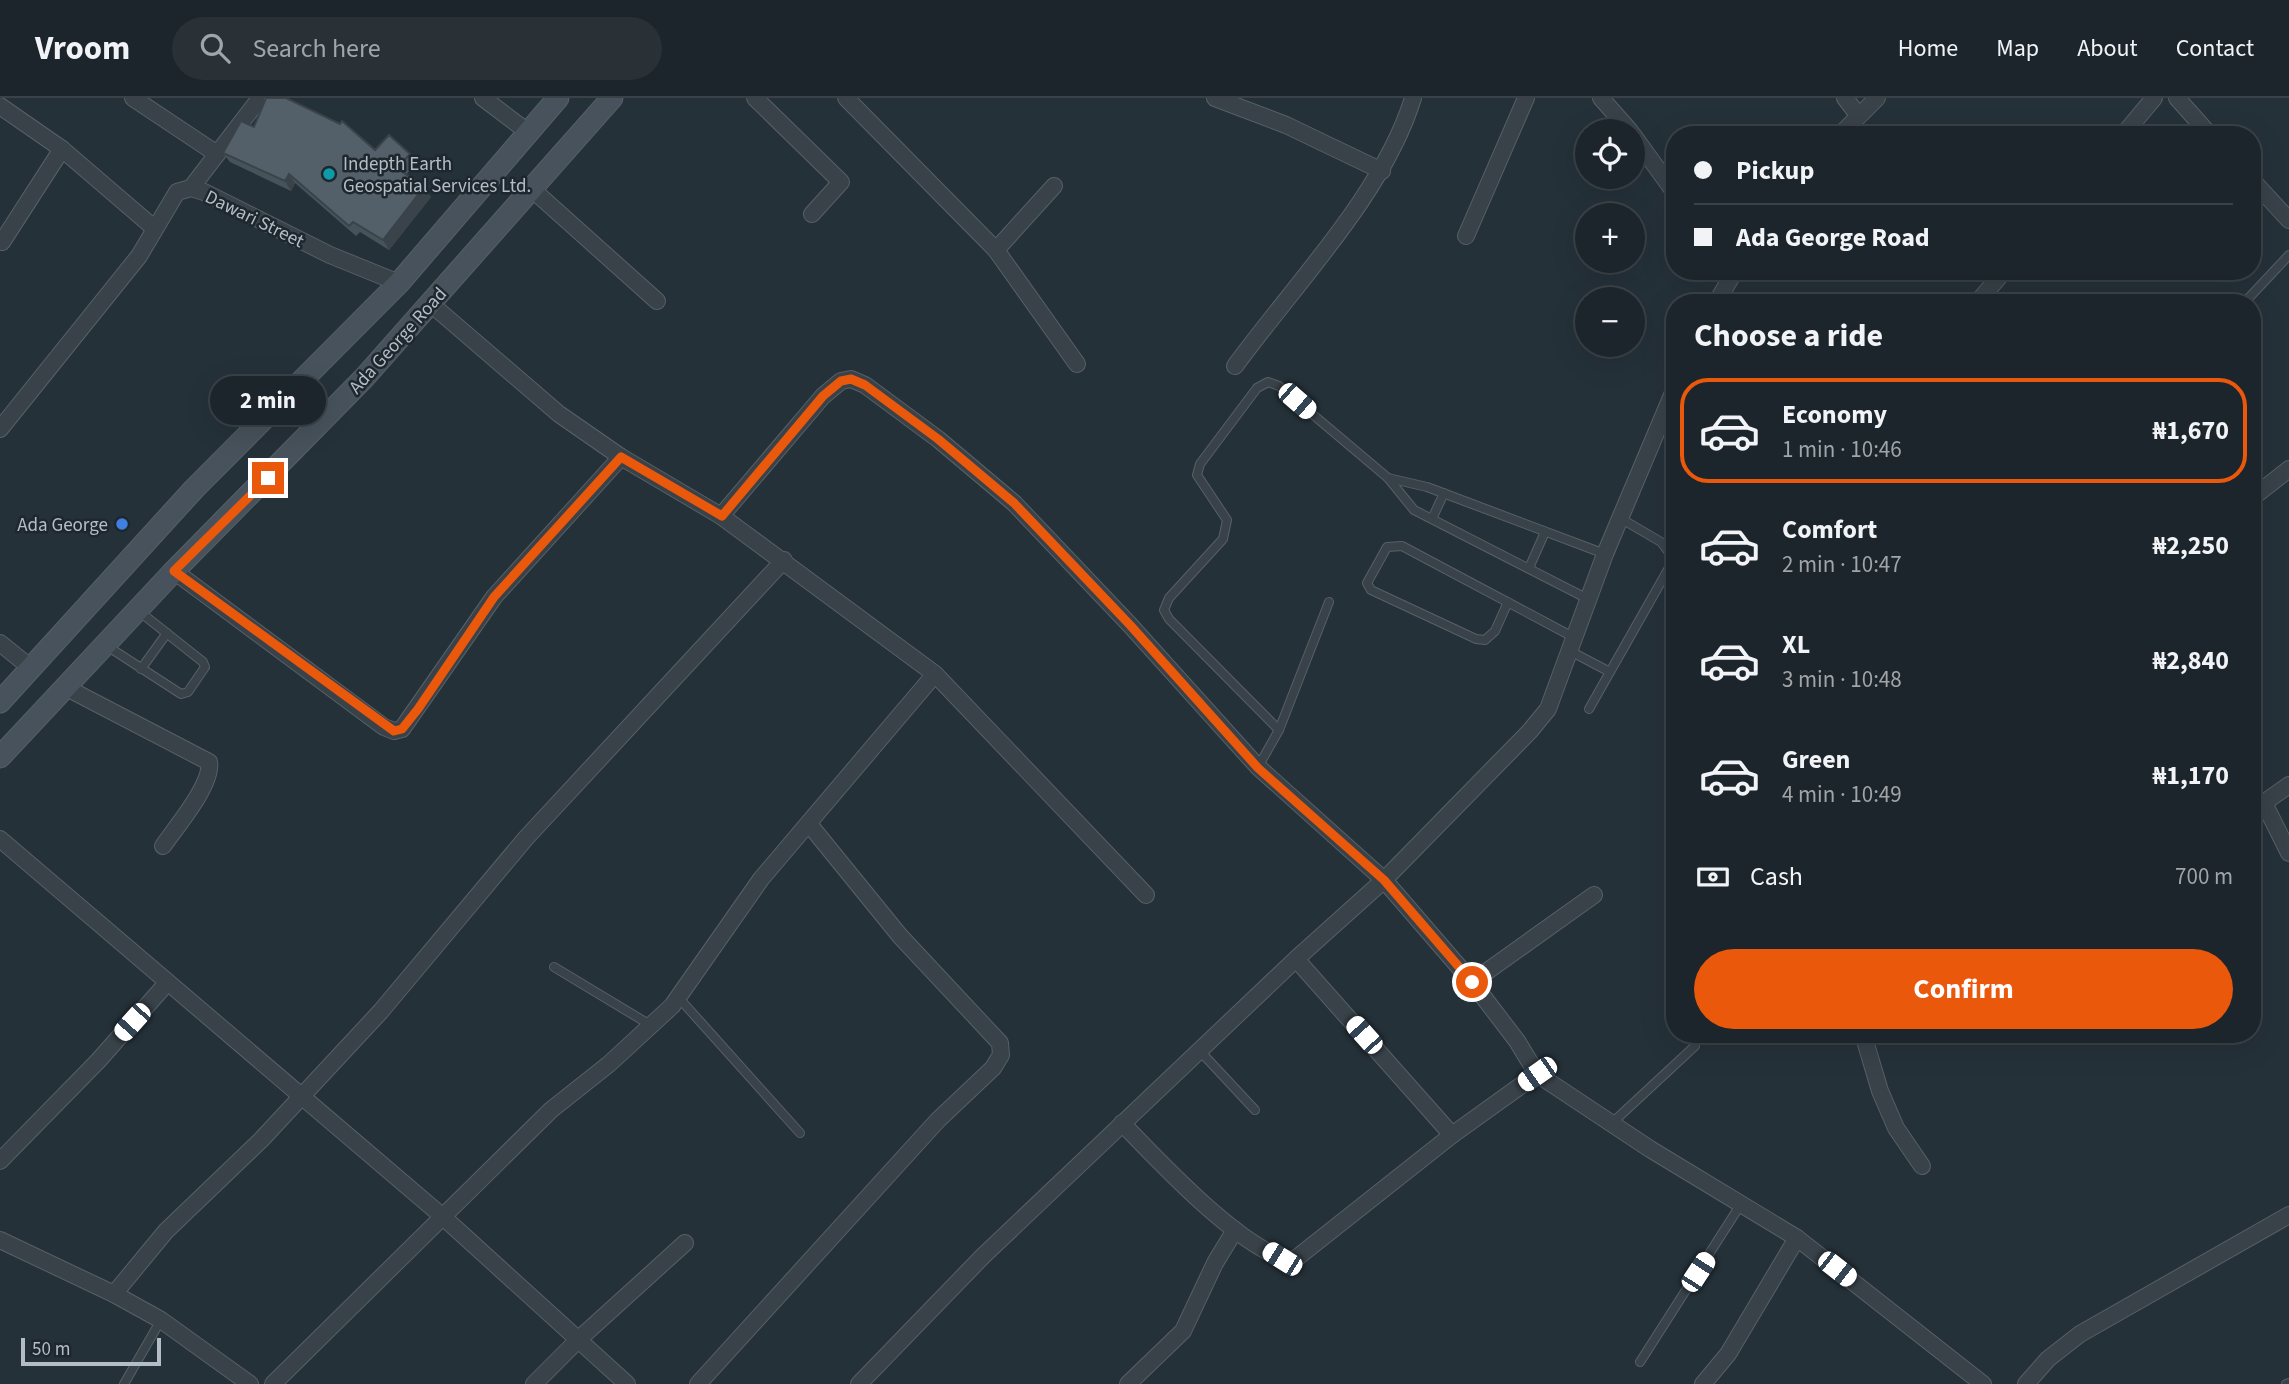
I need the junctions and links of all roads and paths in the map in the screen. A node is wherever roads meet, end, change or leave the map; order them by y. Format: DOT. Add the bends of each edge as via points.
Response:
graph roads {
  1 [pos="133,98"];
  2 [pos="483,98"];
  3 [pos="558,98"];
  4 [pos="612,98"];
  5 [pos="755,98"];
  6 [pos="846,98"];
  7 [pos="1215,98"];
  8 [pos="1413,98"];
  9 [pos="1526,98"];
  10 [pos="1601,98"];
  11 [pos="1845,98"];
  12 [pos="1877,98"];
  13 [pos="2154,98"];
  14 [pos="2177,98"];
  15 [pos="257,102"];
  16 [pos="0,106"];
  17 [pos="1858,115"];
  18 [pos="1619,119"];
  19 [pos="1848,126"];
  20 [pos="2131,126"];
  21 [pos="2202,126"];
  22 [pos="529,133"];
  23 [pos="62,149"];
  24 [pos="1645,152"];
  25 [pos="217,154"];
  26 [pos="1382,171"];
  27 [pos="1666,181"];
  28 [pos="1054,186"];
  29 [pos="191,188"];
  30 [pos="533,190"];
  31 [pos="2261,190"];
  32 [pos="812,214"];
  33 [pos="2289,220"];
  34 [pos="155,228"];
  35 [pos="1466,236"];
  36 [pos="2,242"];
  37 [pos="996,250"];
  38 [pos="2289,255"];
  39 [pos="1996,280"];
  40 [pos="399,284"];
  41 [pos="1985,294"];
  42 [pos="2252,294"];
  43 [pos="657,301"];
  44 [pos="431,304"];
  45 [pos="1077,364"];
  46 [pos="1235,366"];
  47 [pos="1666,409"];
  48 [pos="0,429"];
  49 [pos="621,457"];
  50 [pos="2289,470"];
  51 [pos="1388,478"];
  52 [pos="2261,491"];
  53 [pos="1444,493"];
  54 [pos="722,516"];
  55 [pos="1620,518"];
  56 [pos="1432,519"];
  57 [pos="1545,531"];
  58 [pos="1666,548"];
  59 [pos="1605,554"];
  60 [pos="784,560"];
  61 [pos="1529,568"];
  62 [pos="174,571"];
  63 [pos="1666,575"];
  64 [pos="1588,599"];
  65 [pos="1329,602"];
  66 [pos="1508,602"];
  67 [pos="137,610"];
  68 [pos="167,633"];
  69 [pos="0,643"];
  70 [pos="1572,644"];
  71 [pos="104,645"];
  72 [pos="31,668"];
  73 [pos="141,668"];
  74 [pos="1610,672"];
  75 [pos="935,674"];
  76 [pos="65,687"];
  77 [pos="0,702"];
  78 [pos="1589,709"];
  79 [pos="1279,730"];
  80 [pos="0,757"];
  81 [pos="1258,768"];
  82 [pos="2289,785"];
  83 [pos="2261,805"];
  84 [pos="2261,811"];
  85 [pos="808,824"];
  86 [pos="0,839"];
  87 [pos="163,846"];
  88 [pos="2289,853"];
  89 [pos="1384,880"];
  90 [pos="1146,895"];
  91 [pos="1594,895"];
  92 [pos="1296,958"];
  93 [pos="554,967"];
  94 [pos="1472,982"];
  95 [pos="167,983"];
  96 [pos="678,997"];
  97 [pos="652,1026"];
  98 [pos="1871,1043"];
  99 [pos="1695,1046"];
  100 [pos="1199,1050"];
  101 [pos="1537,1074"];
  102 [pos="303,1096"];
  103 [pos="1255,1110"];
  104 [pos="1122,1123"];
  105 [pos="1612,1123"];
  106 [pos="800,1133"];
  107 [pos="1452,1135"];
  108 [pos="0,1161"];
  109 [pos="1922,1166"];
  110 [pos="1741,1204"];
  111 [pos="2289,1215"];
  112 [pos="442,1216"];
  113 [pos="1235,1230"];
  114 [pos="1797,1238"];
  115 [pos="0,1240"];
  116 [pos="685,1243"];
  117 [pos="114,1294"];
  118 [pos="161,1320"];
  119 [pos="579,1339"];
  120 [pos="1640,1362"];
  121 [pos="124,1384"];
  122 [pos="250,1384"];
  123 [pos="272,1384"];
  124 [pos="534,1384"];
  125 [pos="627,1384"];
  126 [pos="698,1384"];
  127 [pos="859,1384"];
  128 [pos="1128,1384"];
  129 [pos="1703,1384"];
  130 [pos="1983,1384"];
  131 [pos="2026,1384"];
  1 -- 25 [label="street"];
  2 -- 22 [label="street"];
  3 -- 22 [label="main road, Ada George Road"];
  4 -- 30 [label="main road, Ada George Road"];
  5 -- 32 [label="street" via="841,181"];
  6 -- 37 [label="street"];
  7 -- 26 [label="street" via="1286,125"];
  8 -- 26 [label="street"];
  9 -- 35 [label="street"];
  10 -- 18 [label="street"];
  11 -- 17 [label="street"];
  12 -- 17 [label="street"];
  13 -- 20 [label="street"];
  14 -- 21 [label="street"];
  15 -- 25 [label="street"];
  16 -- 23 [label="street"];
  17 -- 19 [label="street"];
  22 -- 40 [label="main road, Ada George Road"];
  23 -- 34 [label="street"];
  23 -- 36 [label="street"];
  24 -- 27 [label="street"];
  25 -- 29 [label="street"];
  26 -- 46 [label="street"];
  28 -- 37 [label="street"];
  29 -- 34 [label="street, Dawari Street" via="177,192"];
  29 -- 40 [label="street, Dawari Street"];
  30 -- 43 [label="street"];
  30 -- 44 [label="main road, Ada George Road"];
  31 -- 33 [label="street"];
  34 -- 48 [label="street, Dawari Street" via="139,256"];
  37 -- 45 [label="street"];
  38 -- 42 [label="lane"];
  39 -- 41 [label="street"];
  40 -- 72 [label="main road, Ada George Road" via="194,489"];
  44 -- 49 [label="street" via="559,414"];
  44 -- 62 [label="main road, Ada George Road"];
  47 -- 55 [label="street"];
  49 -- 54 [label="street"];
  49 -- 62 [label="street" via="494,597 402,729 384,727"];
  50 -- 52 [label="street"];
  51 -- 53 [label="lane"];
  51 -- 56 [label="lane" via="1414,510"];
  51 -- 79 [label="lane" via="1279,386 1268,382 1257,388 1200,464 1197,475 1227,520 1223,539 1169,598 1164,610"];
  53 -- 56 [label="lane"];
  53 -- 57 [label="lane"];
  54 -- 60 [label="street"];
  54 -- 81 [label="street" via="823,396 841,381 851,379 865,385 1014,503"];
  55 -- 58 [label="lane"];
  55 -- 59 [label="street"];
  56 -- 61 [label="lane"];
  57 -- 59 [label="lane"];
  57 -- 61 [label="lane"];
  59 -- 64 [label="street"];
  60 -- 75 [label="street"];
  60 -- 102 [label="street" via="526,838"];
  61 -- 64 [label="lane"];
  62 -- 67 [label="main road, Ada George Road"];
  63 -- 74 [label="lane"];
  64 -- 70 [label="street"];
  65 -- 79 [label="lane"];
  66 -- 66 [label="lane" via="1495,631 1485,640 1476,639 1371,590 1367,583 1387,547 1394,544"];
  66 -- 70 [label="lane"];
  67 -- 68 [label="lane"];
  67 -- 71 [label="main road, Ada George Road"];
  68 -- 73 [label="lane"];
  68 -- 73 [label="lane" via="205,667 188,692 181,694"];
  69 -- 72 [label="street"];
  70 -- 74 [label="lane"];
  70 -- 89 [label="street" via="1548,709"];
  71 -- 73 [label="lane"];
  71 -- 76 [label="main road, Ada George Road"];
  72 -- 77 [label="main road, Ada George Road"];
  74 -- 78 [label="lane"];
  75 -- 85 [label="street"];
  75 -- 90 [label="street"];
  76 -- 80 [label="main road, Ada George Road"];
  76 -- 87 [label="street" via="209,762 210,772 201,790"];
  79 -- 81 [label="lane"];
  81 -- 89 [label="street"];
  82 -- 83 [label="street"];
  84 -- 88 [label="street"];
  85 -- 96 [label="street" via="761,879"];
  85 -- 126 [label="street" via="900,936 1000,1043 1001,1055"];
  86 -- 95 [label="street"];
  89 -- 92 [label="street"];
  89 -- 94 [label="street"];
  91 -- 94 [label="street"];
  92 -- 100 [label="street"];
  92 -- 107 [label="street"];
  93 -- 97 [label="lane"];
  94 -- 101 [label="street"];
  95 -- 102 [label="street"];
  95 -- 108 [label="street"];
  96 -- 97 [label="street"];
  96 -- 106 [label="lane"];
  97 -- 112 [label="street" via="551,1110"];
  98 -- 109 [label="street" via="1880,1091 1896,1128"];
  99 -- 105 [label="lane"];
  100 -- 103 [label="lane"];
  100 -- 104 [label="street"];
  101 -- 105 [label="street"];
  101 -- 107 [label="street"];
  102 -- 112 [label="street"];
  102 -- 117 [label="street" via="166,1231"];
  104 -- 113 [label="street"];
  104 -- 127 [label="street" via="983,1256"];
  105 -- 110 [label="street"];
  107 -- 113 [label="street" via="1294,1260 1282,1259"];
  110 -- 114 [label="street"];
  110 -- 120 [label="lane"];
  111 -- 131 [label="street" via="2080,1334"];
  112 -- 119 [label="street"];
  112 -- 123 [label="street"];
  113 -- 128 [label="street" via="1183,1331"];
  114 -- 129 [label="street" via="1728,1354"];
  114 -- 130 [label="street"];
  115 -- 117 [label="street"];
  116 -- 119 [label="street"];
  117 -- 118 [label="street"];
  118 -- 121 [label="lane"];
  118 -- 122 [label="street"];
  119 -- 124 [label="street"];
  119 -- 125 [label="street"];
}
